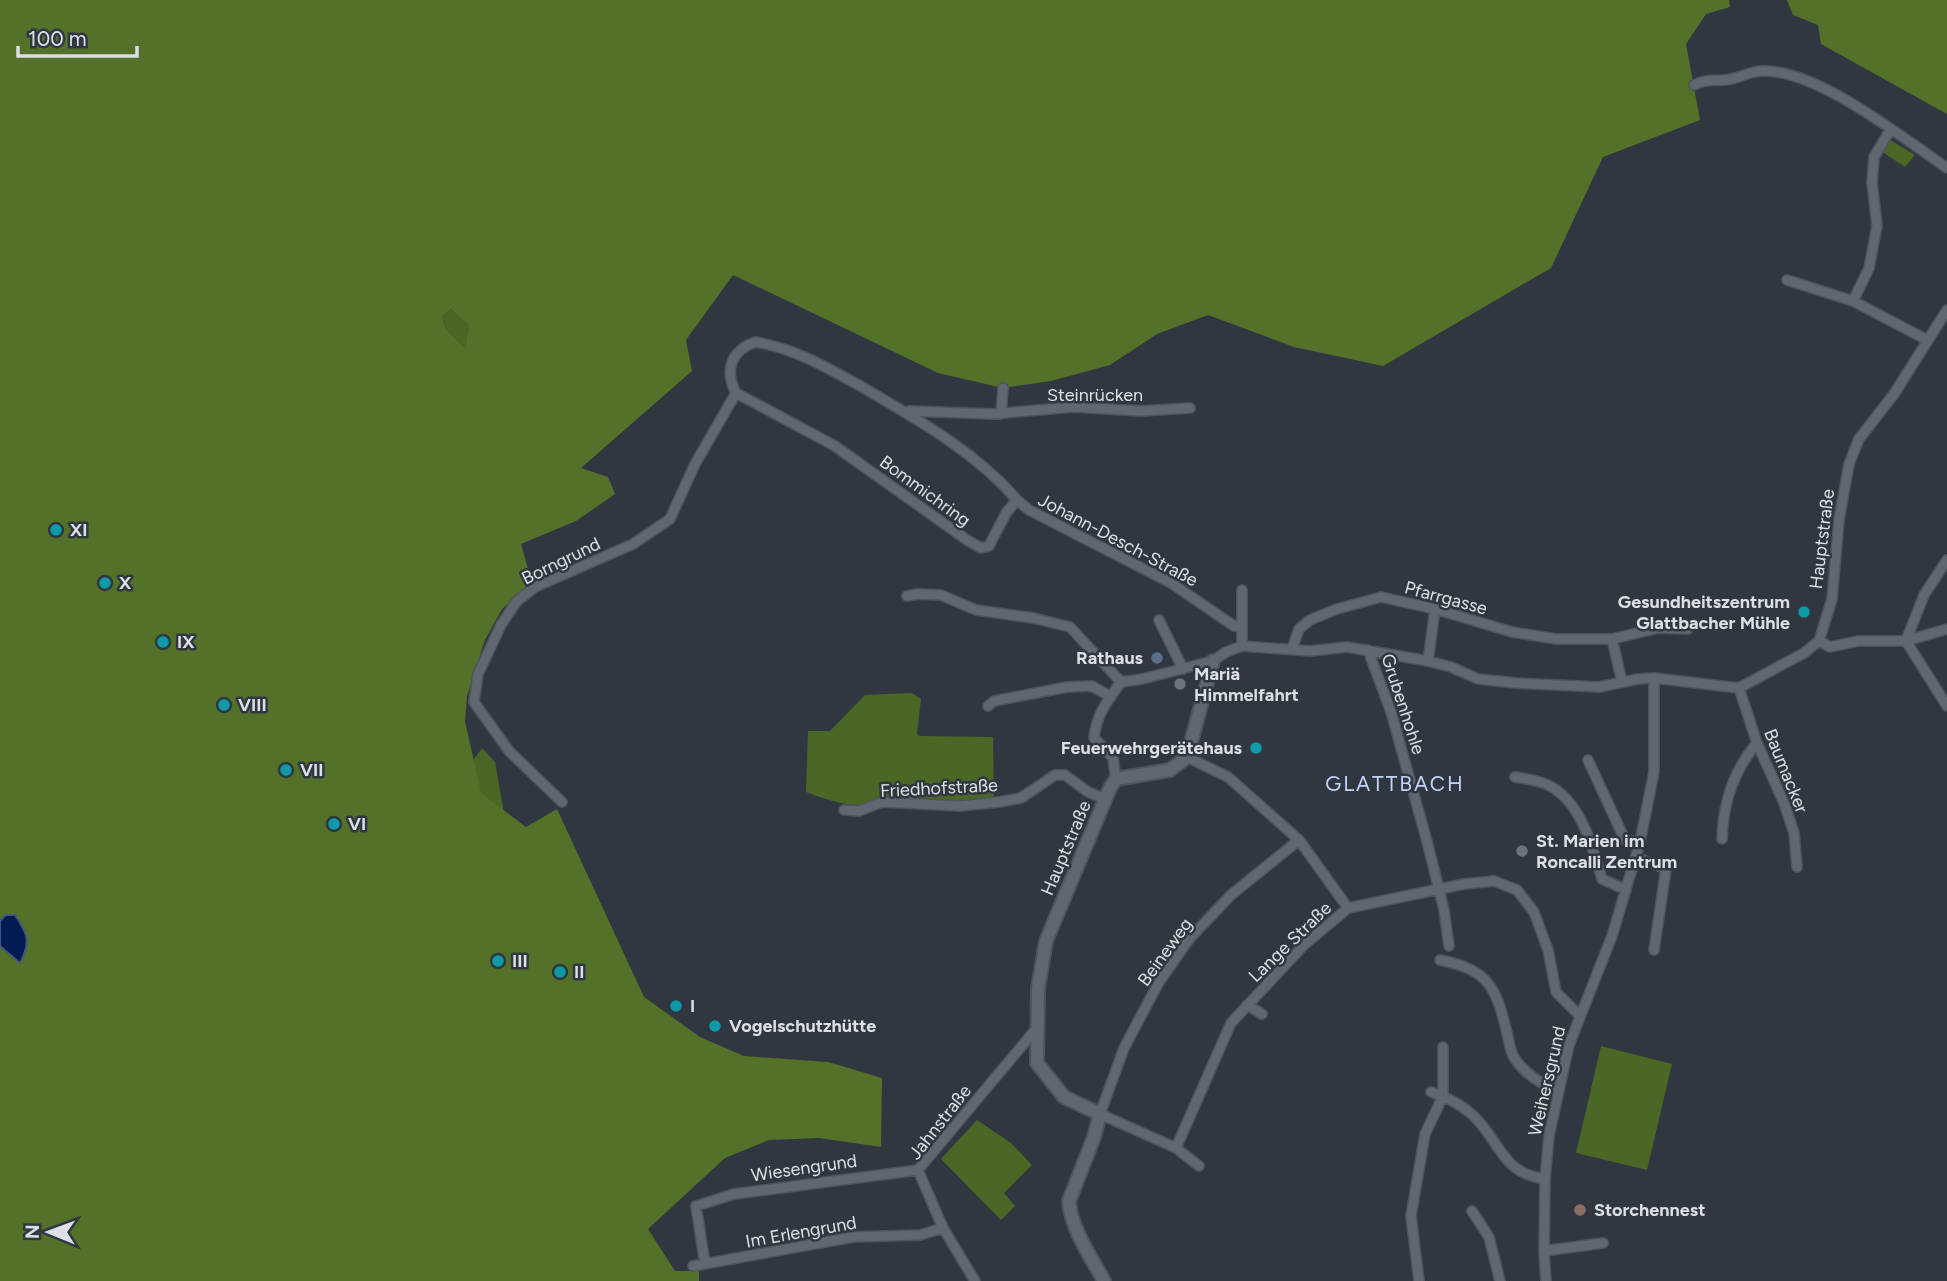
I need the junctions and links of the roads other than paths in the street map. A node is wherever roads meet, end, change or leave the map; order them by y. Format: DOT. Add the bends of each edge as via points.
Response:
graph roads {
  1 [pos="1694,85"];
  2 [pos="1890,130"];
  3 [pos="1947,168"];
  4 [pos="1787,280"];
  5 [pos="1853,301"];
  6 [pos="1947,310"];
  7 [pos="1927,340"];
  8 [pos="1003,388"];
  9 [pos="736,393"];
  10 [pos="1190,408"];
  11 [pos="907,411"];
  12 [pos="1001,414"];
  13 [pos="1017,500"];
  14 [pos="1947,560"];
  15 [pos="1242,590"];
  16 [pos="907,596"];
  17 [pos="1435,609"];
  18 [pos="1160,620"];
  19 [pos="1242,627"];
  20 [pos="1688,629"];
  21 [pos="1947,629"];
  22 [pos="1612,639"];
  23 [pos="1819,641"];
  24 [pos="1906,641"];
  25 [pos="1242,646"];
  26 [pos="1292,649"];
  27 [pos="1368,650"];
  28 [pos="1213,661"];
  29 [pos="1428,661"];
  30 [pos="1183,669"];
  31 [pos="1654,678"];
  32 [pos="1121,682"];
  33 [pos="1622,682"];
  34 [pos="1739,688"];
  35 [pos="1111,696"];
  36 [pos="988,706"];
  37 [pos="1947,706"];
  38 [pos="1757,743"];
  39 [pos="1187,757"];
  40 [pos="1588,760"];
  41 [pos="1515,777"];
  42 [pos="1116,779"];
  43 [pos="1105,799"];
  44 [pos="562,802"];
  45 [pos="844,810"];
  46 [pos="1722,839"];
  47 [pos="1299,840"];
  48 [pos="1640,842"];
  49 [pos="1636,857"];
  50 [pos="1797,867"];
  51 [pos="1439,890"];
  52 [pos="1626,890"];
  53 [pos="1348,908"];
  54 [pos="1449,946"];
  55 [pos="1654,950"];
  56 [pos="1440,960"];
  57 [pos="1247,1006"];
  58 [pos="1262,1014"];
  59 [pos="1580,1016"];
  60 [pos="1036,1029"];
  61 [pos="1443,1047"];
  62 [pos="1558,1091"];
  63 [pos="1431,1092"];
  64 [pos="1443,1096"];
  65 [pos="1100,1114"];
  66 [pos="1176,1147"];
  67 [pos="1199,1166"];
  68 [pos="918,1171"];
  69 [pos="1545,1179"];
  70 [pos="1472,1211"];
  71 [pos="943,1228"];
  72 [pos="1603,1243"];
  73 [pos="1544,1251"];
  74 [pos="705,1264"];
  75 [pos="693,1266"];
  76 [pos="975,1281"];
  77 [pos="1104,1281"];
  78 [pos="1419,1281"];
  79 [pos="1500,1281"];
  80 [pos="1546,1281"];
  1 -- 2 [label="street" via="1760,71 1784,73 1849,100"];
  2 -- 3 [label="street"];
  2 -- 5 [label="street" via="1874,157 1877,226 1869,268"];
  4 -- 5 [label="street"];
  5 -- 7 [label="street"];
  6 -- 7 [label="street, Hauptstraße"];
  7 -- 23 [label="street, Hauptstraße" via="1859,439 1849,464 1832,599"];
  8 -- 12 [label="street"];
  9 -- 11 [label="street" via="730,365 735,353 755,342 778,346 831,369"];
  9 -- 13 [label="street, Bommichring" via="835,446 981,548 989,546"];
  9 -- 44 [label="street, Borngrund" via="670,519 633,544 535,587 517,601 500,625 478,674 474,702 509,751"];
  10 -- 12 [label="street, Steinrücken" via="1073,407"];
  11 -- 12 [label="street, Steinrücken"];
  11 -- 13 [label="street" via="984,468"];
  13 -- 19 [label="street, Johann-Desch-Straße"];
  14 -- 24 [label="street" via="1924,595"];
  15 -- 19 [label="street"];
  16 -- 32 [label="street" via="941,595 976,610 1070,627"];
  17 -- 22 [label="street, Pfarrgasse" via="1523,634"];
  17 -- 26 [label="street, Pfarrgasse" via="1381,597 1337,609 1299,629"];
  17 -- 29 [label="street"];
  18 -- 30 [label="street"];
  19 -- 25 [label="street"];
  20 -- 22 [label="street, Pfarrgasse" via="1658,628"];
  21 -- 24 [label="street"];
  22 -- 33 [label="street"];
  23 -- 24 [label="street" via="1830,647 1858,641"];
  23 -- 34 [label="street"];
  24 -- 37 [label="street"];
  25 -- 26 [label="street"];
  25 -- 28 [label="street"];
  26 -- 27 [label="street"];
  27 -- 29 [label="street"];
  27 -- 51 [label="street, Grubenhohle" via="1391,712"];
  28 -- 30 [label="street"];
  28 -- 39 [label="street"];
  29 -- 33 [label="street" via="1478,679 1577,687"];
  30 -- 32 [label="street"];
  31 -- 33 [label="street"];
  31 -- 34 [label="street"];
  31 -- 48 [label="street, Weihersgrund" via="1654,772"];
  32 -- 35 [label="street"];
  34 -- 38 [label="street, Baumacker"];
  35 -- 36 [label="street" via="1092,686 1067,687"];
  35 -- 42 [label="street" via="1095,724 1094,738 1112,758"];
  38 -- 46 [label="street" via="1729,794"];
  38 -- 50 [label="street, Baumacker" via="1794,833"];
  39 -- 42 [label="street" via="1170,770"];
  39 -- 47 [label="street" via="1228,777"];
  40 -- 48 [label="street" via="1625,840"];
  41 -- 52 [label="street" via="1547,784 1568,799 1589,838 1602,879"];
  42 -- 43 [label="street, Hauptstraße"];
  43 -- 45 [label="street, Friedhofstraße" via="1065,775 1055,775 1021,798 999,802 961,806 882,802 859,811"];
  43 -- 60 [label="street, Hauptstraße" via="1046,941"];
  47 -- 53 [label="street"];
  47 -- 65 [label="street, Beineweg" via="1231,895 1190,939 1159,982 1124,1048"];
  48 -- 49 [label="street, Weihersgrund"];
  49 -- 52 [label="street, Weihersgrund"];
  49 -- 55 [label="street" via="1666,869"];
  51 -- 53 [label="street, Lange Straße"];
  51 -- 54 [label="street"];
  51 -- 59 [label="street, Lange Straße" via="1494,881 1517,890 1534,912 1556,992"];
  52 -- 59 [label="street, Weihersgrund"];
  53 -- 57 [label="street, Lange Straße" via="1304,945"];
  56 -- 62 [label="street" via="1472,968 1489,983 1500,1004 1514,1058 1536,1082"];
  57 -- 58 [label="street, Lange Straße"];
  57 -- 66 [label="street, Lange Straße" via="1231,1023"];
  59 -- 62 [label="street, Weihersgrund"];
  60 -- 65 [label="street, Hauptstraße" via="1037,1063 1064,1097"];
  60 -- 68 [label="street, Jahnstraße"];
  61 -- 64 [label="street"];
  62 -- 69 [label="street, Weihersgrund"];
  63 -- 64 [label="street"];
  64 -- 69 [label="street" via="1480,1122 1511,1165 1527,1176"];
  64 -- 78 [label="street" via="1425,1135 1411,1216"];
  65 -- 66 [label="street"];
  65 -- 77 [label="street" via="1069,1201"];
  66 -- 67 [label="street"];
  68 -- 71 [label="street, Jahnstraße"];
  68 -- 74 [label="street, Wiesengrund" via="734,1194 696,1206"];
  69 -- 73 [label="street, Weihersgrund"];
  70 -- 79 [label="street" via="1489,1237"];
  71 -- 74 [label="street, Im Erlengrund" via="920,1235 853,1237"];
  71 -- 76 [label="street, Jahnstraße"];
  72 -- 73 [label="street"];
  73 -- 80 [label="street, Weihersgrund"];
  74 -- 75 [label="street, Im Erlengrund"];
}
